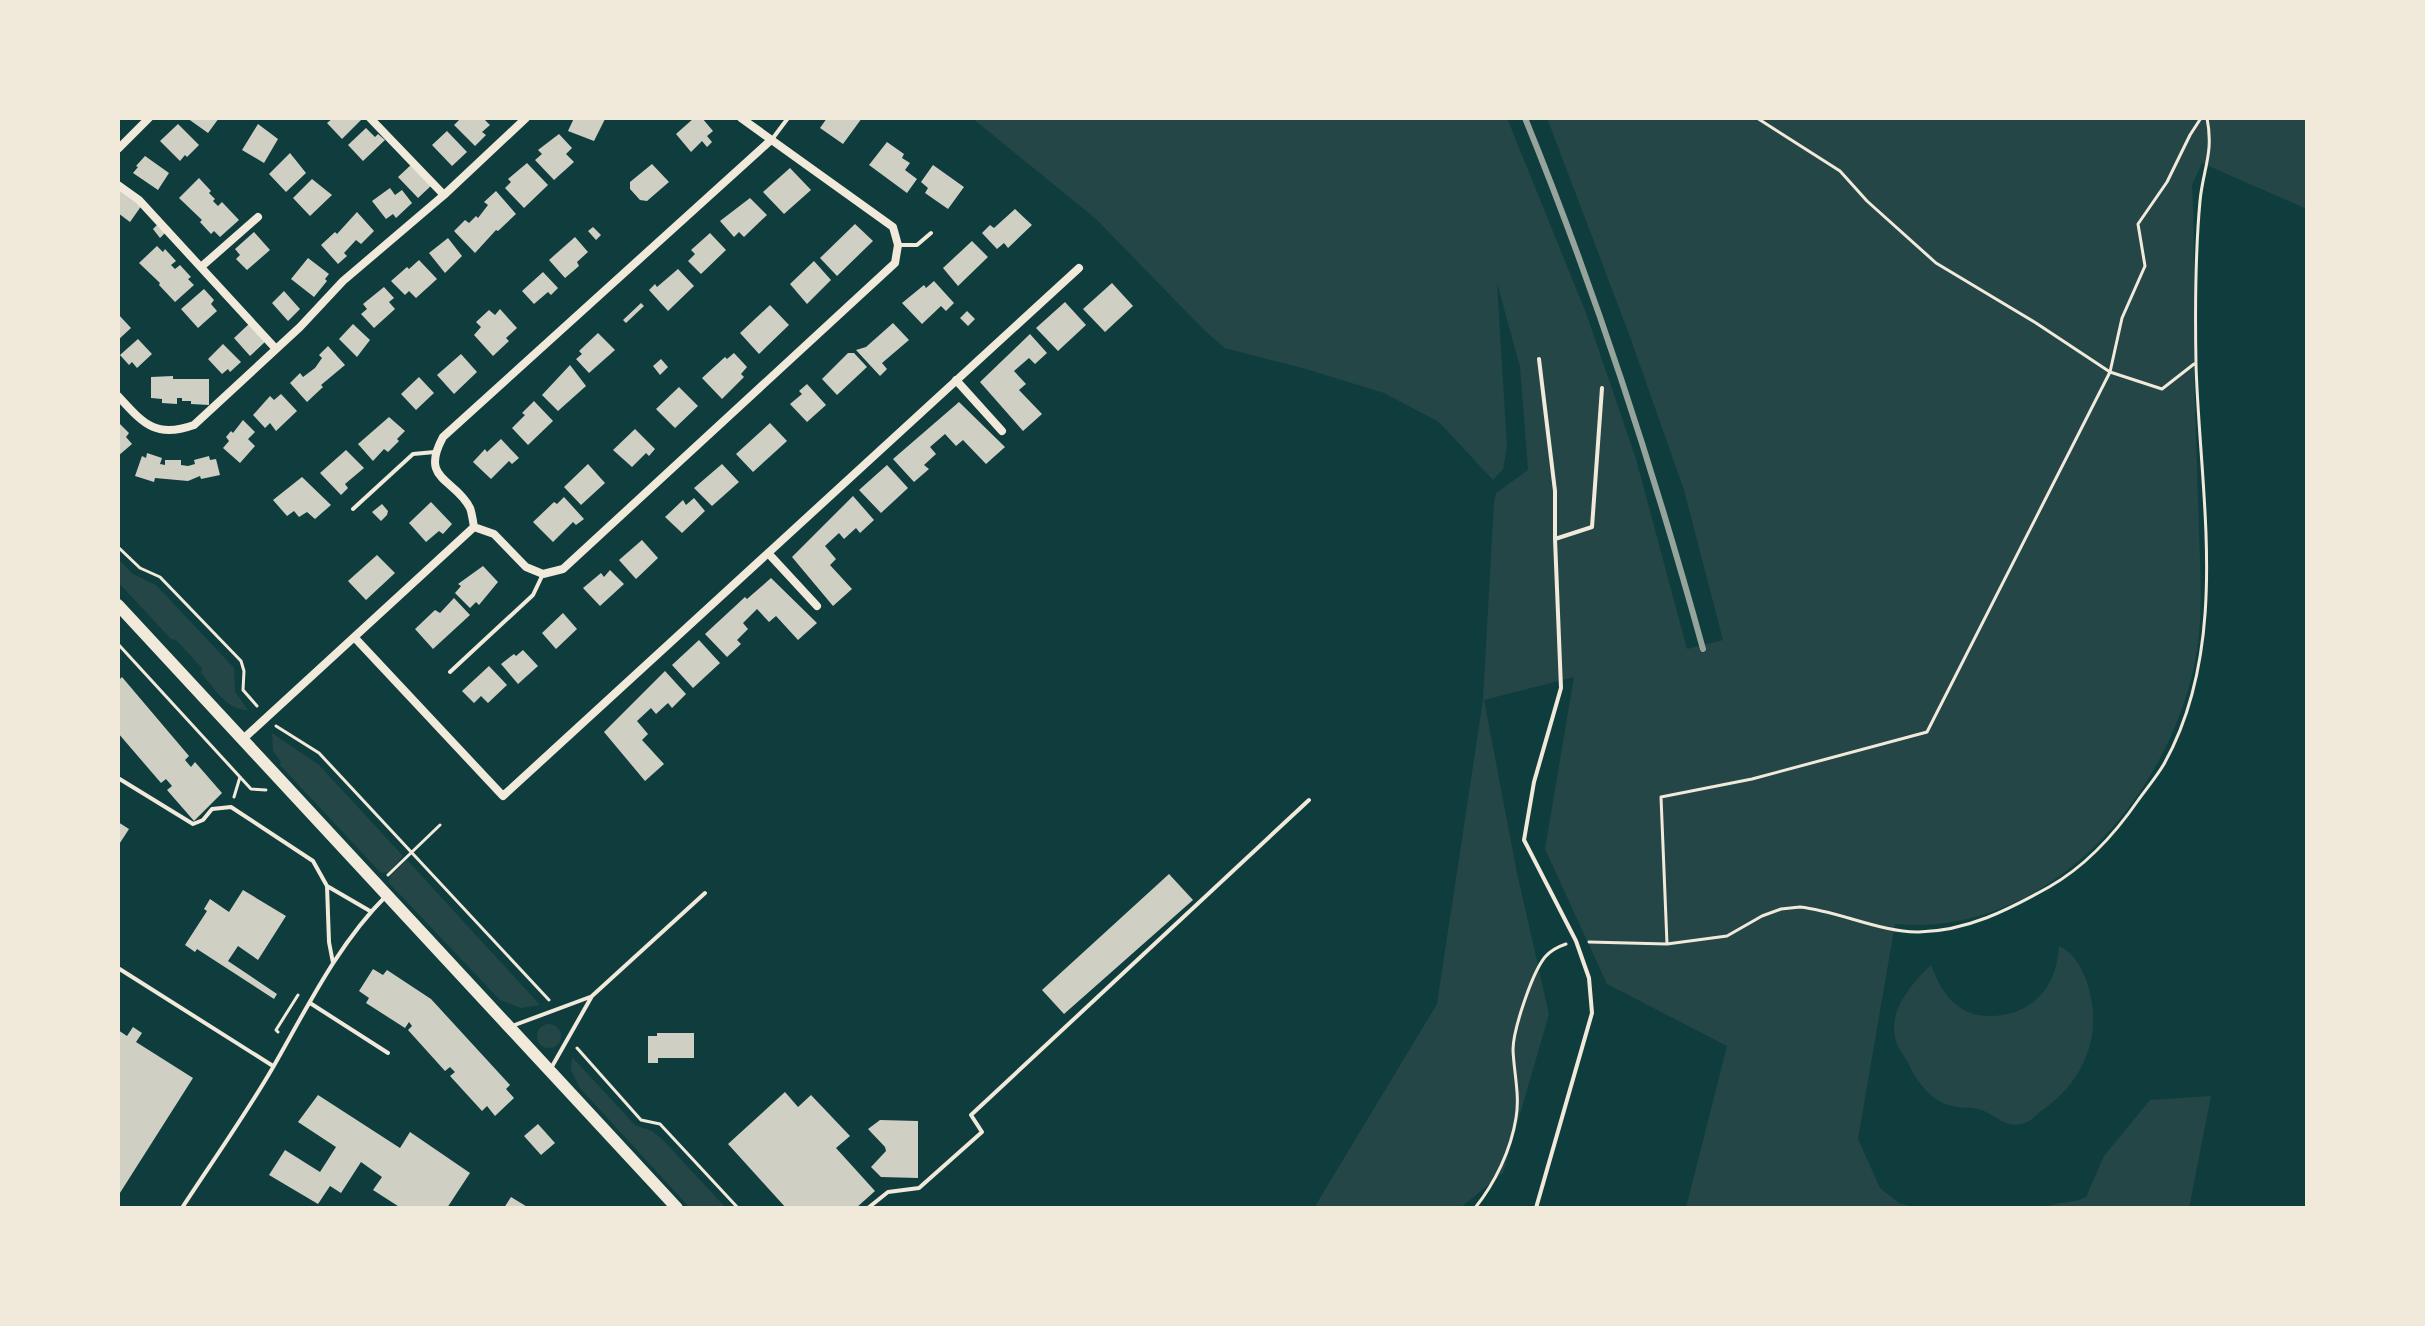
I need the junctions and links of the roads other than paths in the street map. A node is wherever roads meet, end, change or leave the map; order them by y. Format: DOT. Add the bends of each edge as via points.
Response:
graph roads {
  1 [pos="149,118"];
  2 [pos="370,118"];
  3 [pos="526,118"];
  4 [pos="741,118"];
  5 [pos="788,118"];
  6 [pos="771,140"];
  7 [pos="118,149"];
  8 [pos="118,185"];
  9 [pos="444,195"];
  10 [pos="258,217"];
  11 [pos="931,233"];
  12 [pos="898,245"];
  13 [pos="201,267"];
  14 [pos="1079,268"];
  15 [pos="276,349"];
  16 [pos="1539,359"];
  17 [pos="956,380"];
  18 [pos="1602,388"];
  19 [pos="118,396"];
  20 [pos="1002,431"];
  21 [pos="435,452"];
  22 [pos="353,509"];
  23 [pos="474,527"];
  24 [pos="1555,539"];
  25 [pos="768,553"];
  26 [pos="543,574"];
  27 [pos="118,605"];
  28 [pos="817,606"];
  29 [pos="355,638"];
  30 [pos="450,672"];
  31 [pos="242,740"];
  32 [pos="118,778"];
  33 [pos="1309,800"];
  34 [pos="327,886"];
  35 [pos="705,893"];
  36 [pos="387,895"];
  37 [pos="370,911"];
  38 [pos="334,964"];
  39 [pos="118,968"];
  40 [pos="592,996"];
  41 [pos="310,1003"];
  42 [pos="511,1027"];
  43 [pos="388,1053"];
  44 [pos="273,1066"];
  45 [pos="550,1070"];
  46 [pos="182,1208"];
  47 [pos="677,1208"];
  48 [pos="868,1208"];
  49 [pos="1536,1208"];
  1 -- 7 [label="street"];
  2 -- 9 [label="street"];
  3 -- 9 [label="street"];
  4 -- 6 [label="street"];
  5 -- 6 [label="lane"];
  6 -- 12 [label="street" via="893,227"];
  6 -- 21 [label="street" via="443,437"];
  8 -- 13 [label="street" via="139,200"];
  9 -- 15 [label="street" via="343,281"];
  10 -- 13 [label="street"];
  11 -- 12 [label="lane" via="917,245"];
  12 -- 26 [label="street" via="895,263 861,295 563,569"];
  13 -- 15 [label="street"];
  14 -- 17 [label="street"];
  15 -- 19 [label="street" via="194,425 174,432 154,428"];
  16 -- 24 [label="lane" via="1555,491"];
  17 -- 20 [label="street"];
  17 -- 25 [label="street"];
  18 -- 24 [label="lane" via="1592,527"];
  21 -- 22 [label="lane" via="413,454"];
  21 -- 23 [label="street" via="437,472 470,507"];
  23 -- 26 [label="street" via="494,534 526,567"];
  23 -- 29 [label="street"];
  24 -- 49 [label="lane" via="1561,688 1534,782 1524,840 1576,941 1589,978 1592,1013"];
  25 -- 28 [label="street"];
  25 -- 29 [label="street" via="503,796"];
  26 -- 30 [label="lane" via="533,595"];
  27 -- 31 [label="main road"];
  29 -- 31 [label="street"];
  31 -- 36 [label="main road"];
  32 -- 34 [label="lane" via="193,824 212,809 231,807 313,861"];
  33 -- 48 [label="lane" via="971,1115 982,1132 919,1188 888,1192"];
  34 -- 37 [label="lane"];
  34 -- 38 [label="lane"];
  35 -- 40 [label="lane"];
  36 -- 37 [label="lane"];
  36 -- 42 [label="main road"];
  37 -- 38 [label="lane"];
  38 -- 41 [label="lane"];
  39 -- 44 [label="lane"];
  40 -- 42 [label="lane"];
  40 -- 45 [label="lane"];
  41 -- 43 [label="lane"];
  41 -- 44 [label="lane"];
  42 -- 45 [label="main road"];
  44 -- 46 [label="lane"];
  45 -- 47 [label="main road"];
}
